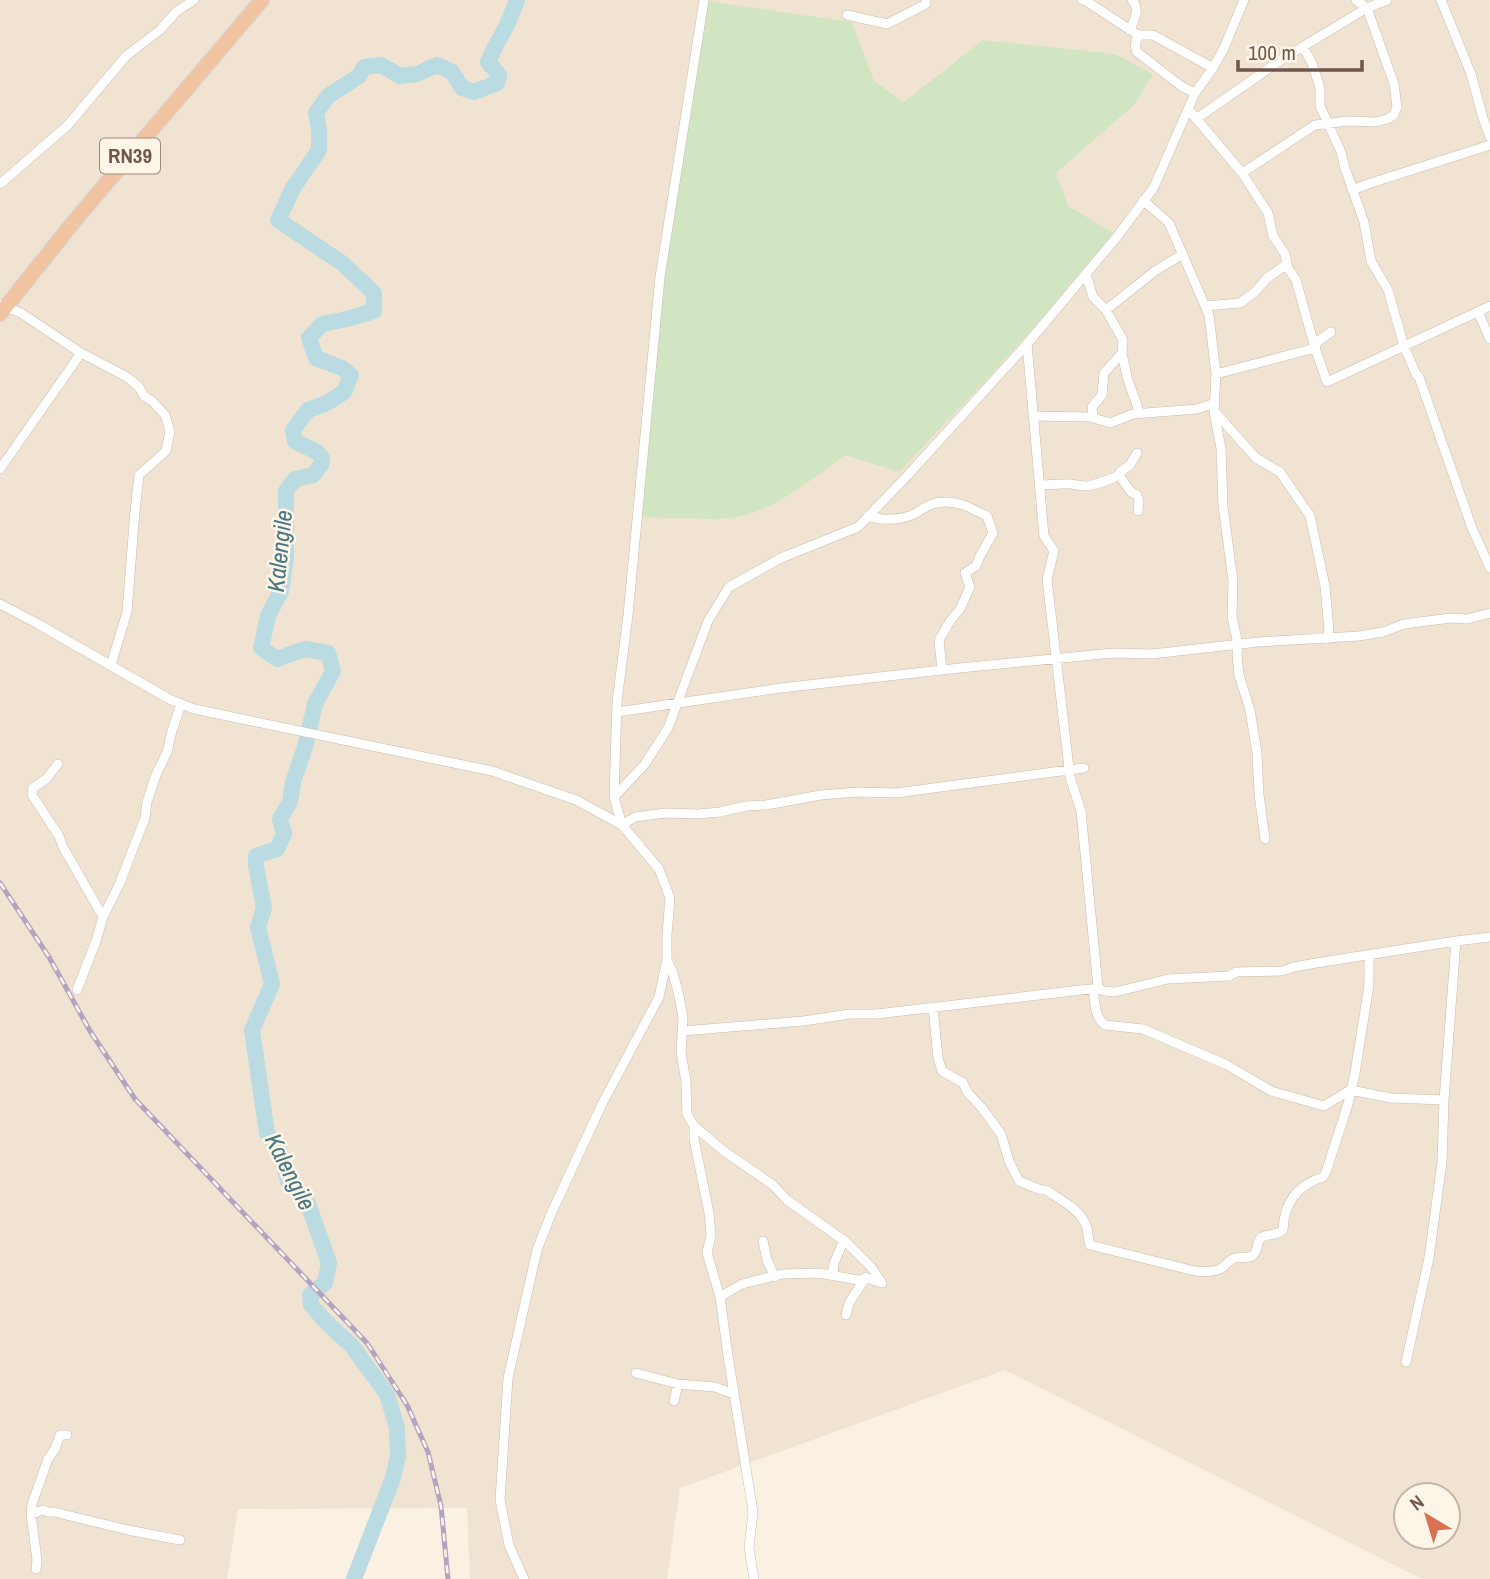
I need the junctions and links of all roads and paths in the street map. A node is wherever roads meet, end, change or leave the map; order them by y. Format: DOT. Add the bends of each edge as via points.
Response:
graph roads {
  1 [pos="194,0"];
  2 [pos="262,0"];
  3 [pos="704,0"];
  4 [pos="926,0"];
  5 [pos="1085,0"];
  6 [pos="1132,0"];
  7 [pos="1244,0"];
  8 [pos="1356,0"];
  9 [pos="1387,0"];
  10 [pos="1441,0"];
  11 [pos="1367,8"];
  12 [pos="847,15"];
  13 [pos="1134,32"];
  14 [pos="1303,47"];
  15 [pos="1213,68"];
  16 [pos="1195,93"];
  17 [pos="1189,110"];
  18 [pos="1196,119"];
  19 [pos="1329,123"];
  20 [pos="1490,137"];
  21 [pos="1490,145"];
  22 [pos="1242,173"];
  23 [pos="0,184"];
  24 [pos="1352,190"];
  25 [pos="1143,200"];
  26 [pos="1183,254"];
  27 [pos="1287,264"];
  28 [pos="1086,274"];
  29 [pos="1206,306"];
  30 [pos="1490,306"];
  31 [pos="2,309"];
  32 [pos="1106,310"];
  33 [pos="1478,312"];
  34 [pos="1331,332"];
  35 [pos="1490,339"];
  36 [pos="1027,344"];
  37 [pos="1404,346"];
  38 [pos="1315,348"];
  39 [pos="82,353"];
  40 [pos="1122,353"];
  41 [pos="1216,374"];
  42 [pos="1214,407"];
  43 [pos="1140,414"];
  44 [pos="1034,416"];
  45 [pos="1093,418"];
  46 [pos="1137,453"];
  47 [pos="0,469"];
  48 [pos="1119,475"];
  49 [pos="1040,485"];
  50 [pos="1138,511"];
  51 [pos="868,516"];
  52 [pos="1490,568"];
  53 [pos="0,604"];
  54 [pos="1490,613"];
  55 [pos="1327,639"];
  56 [pos="1238,644"];
  57 [pos="1056,659"];
  58 [pos="111,665"];
  59 [pos="942,670"];
  60 [pos="679,703"];
  61 [pos="181,704"];
  62 [pos="617,712"];
  63 [pos="58,764"];
  64 [pos="1083,768"];
  65 [pos="1070,770"];
  66 [pos="614,797"];
  67 [pos="622,825"];
  68 [pos="1265,839"];
  69 [pos="103,917"];
  70 [pos="1490,937"];
  71 [pos="1456,941"];
  72 [pos="1369,954"];
  73 [pos="667,960"];
  74 [pos="1096,989"];
  75 [pos="77,990"];
  76 [pos="933,1007"];
  77 [pos="683,1031"];
  78 [pos="1350,1090"];
  79 [pos="1444,1101"];
  80 [pos="694,1126"];
  81 [pos="844,1240"];
  82 [pos="764,1241"];
  83 [pos="871,1267"];
  84 [pos="819,1273"];
  85 [pos="775,1276"];
  86 [pos="866,1278"];
  87 [pos="720,1297"];
  88 [pos="846,1315"];
  89 [pos="1406,1362"];
  90 [pos="636,1373"];
  91 [pos="678,1384"];
  92 [pos="734,1394"];
  93 [pos="674,1401"];
  94 [pos="67,1435"];
  95 [pos="32,1514"];
  96 [pos="180,1540"];
  97 [pos="36,1569"];
  98 [pos="524,1579"];
  99 [pos="754,1579"];
  1 -- 23 [label="street" via="126,56 68,125"];
  2 -- 31 [label="highway, RN39"];
  3 -- 62 [label="street" via="660,277"];
  4 -- 12 [label="street" via="887,24"];
  5 -- 13 [label="street"];
  6 -- 13 [label="street" via="1138,11"];
  7 -- 15 [label="street"];
  8 -- 11 [label="street"];
  9 -- 11 [label="street"];
  10 -- 20 [label="street"];
  11 -- 14 [label="street"];
  11 -- 19 [label="street" via="1394,83 1397,107 1394,115 1376,122"];
  13 -- 15 [label="street" via="1153,35"];
  13 -- 16 [label="street" via="1137,52"];
  14 -- 18 [label="street"];
  14 -- 19 [label="street"];
  15 -- 16 [label="street"];
  16 -- 17 [label="street"];
  17 -- 18 [label="street"];
  17 -- 25 [label="street" via="1154,187"];
  18 -- 22 [label="street"];
  19 -- 22 [label="street" via="1315,125"];
  19 -- 24 [label="street"];
  21 -- 24 [label="street"];
  22 -- 27 [label="street" via="1268,213"];
  24 -- 37 [label="street" via="1371,261 1388,290"];
  25 -- 26 [label="street" via="1169,223"];
  25 -- 28 [label="street"];
  26 -- 29 [label="street"];
  26 -- 32 [label="street"];
  27 -- 29 [label="street" via="1240,303"];
  27 -- 38 [label="street"];
  28 -- 32 [label="street" via="1093,297"];
  28 -- 36 [label="street"];
  29 -- 41 [label="street"];
  30 -- 33 [label="street"];
  31 -- 39 [label="street" via="21,313"];
  32 -- 40 [label="street" via="1123,340"];
  33 -- 35 [label="street"];
  33 -- 37 [label="street"];
  34 -- 38 [label="street"];
  36 -- 44 [label="street"];
  36 -- 51 [label="street"];
  37 -- 38 [label="street" via="1327,382"];
  37 -- 52 [label="street"];
  38 -- 41 [label="street"];
  39 -- 47 [label="street"];
  39 -- 58 [label="street" via="139,387 164,415 170,431 166,451 139,475 127,612"];
  40 -- 43 [label="street"];
  40 -- 45 [label="street" via="1104,373 1102,395 1092,407"];
  41 -- 42 [label="street"];
  42 -- 43 [label="street"];
  42 -- 55 [label="street" via="1256,458 1280,472 1310,516 1325,586"];
  42 -- 56 [label="street"];
  43 -- 45 [label="street" via="1110,423"];
  44 -- 45 [label="street"];
  44 -- 49 [label="street"];
  46 -- 48 [label="street"];
  48 -- 49 [label="street" via="1085,486"];
  48 -- 50 [label="street" via="1137,495"];
  49 -- 57 [label="street" via="1044,536 1054,551 1047,579"];
  51 -- 59 [label="street" via="900,519 926,506 948,502 987,516 993,533 976,566 965,573 970,587 939,640"];
  51 -- 60 [label="street" via="858,527 781,558 729,587 708,621"];
  53 -- 58 [label="street"];
  54 -- 55 [label="street"];
  55 -- 56 [label="street"];
  56 -- 57 [label="street"];
  56 -- 68 [label="street" via="1239,675 1258,753"];
  57 -- 59 [label="street"];
  57 -- 65 [label="street"];
  58 -- 61 [label="street"];
  59 -- 60 [label="street"];
  60 -- 62 [label="street"];
  60 -- 66 [label="street" via="645,764"];
  61 -- 67 [label="street" via="492,771 576,800"];
  61 -- 69 [label="street" via="145,818"];
  62 -- 66 [label="street"];
  63 -- 69 [label="street" via="33,788 32,795"];
  64 -- 65 [label="street"];
  65 -- 67 [label="street" via="896,793 821,795 720,813 665,813 635,817"];
  65 -- 74 [label="street" via="1081,811"];
  66 -- 67 [label="street"];
  67 -- 73 [label="street" via="659,869 670,898"];
  69 -- 75 [label="street"];
  70 -- 71 [label="street"];
  71 -- 72 [label="street"];
  71 -- 79 [label="street"];
  72 -- 74 [label="street" via="1282,971 1168,979 1115,992"];
  72 -- 78 [label="street"];
  73 -- 77 [label="street" via="679,996"];
  73 -- 98 [label="street" via="659,997 551,1214 526,1296 508,1378 500,1500 509,1545"];
  74 -- 76 [label="street"];
  74 -- 78 [label="street" via="1096,1013 1100,1022 1110,1027 1143,1030 1227,1065 1271,1091 1324,1106"];
  76 -- 77 [label="street"];
  76 -- 78 [label="street" via="940,1067 963,1083 1001,1134 1019,1181 1046,1190 1079,1213 1087,1225 1090,1245 1195,1271 1220,1269 1228,1260 1251,1256 1262,1237 1283,1230 1287,1204 1299,1190 1324,1177"];
  77 -- 80 [label="street" via="687,1114"];
  78 -- 79 [label="street"];
  79 -- 89 [label="street" via="1442,1163 1429,1258"];
  80 -- 81 [label="street"];
  80 -- 87 [label="street" via="709,1213 707,1253"];
  81 -- 83 [label="street"];
  81 -- 84 [label="street" via="833,1275"];
  82 -- 85 [label="street"];
  83 -- 86 [label="street"];
  83 -- 86 [label="street" via="882,1283"];
  84 -- 85 [label="street"];
  84 -- 86 [label="street"];
  85 -- 87 [label="street" via="742,1284"];
  86 -- 88 [label="street"];
  87 -- 92 [label="street"];
  90 -- 91 [label="street"];
  91 -- 92 [label="street" via="715,1387"];
  91 -- 93 [label="street"];
  92 -- 99 [label="street" via="753,1512 749,1548"];
  94 -- 95 [label="street" via="60,1435 48,1459"];
  95 -- 96 [label="street" via="43,1510"];
  95 -- 97 [label="street"];
}
